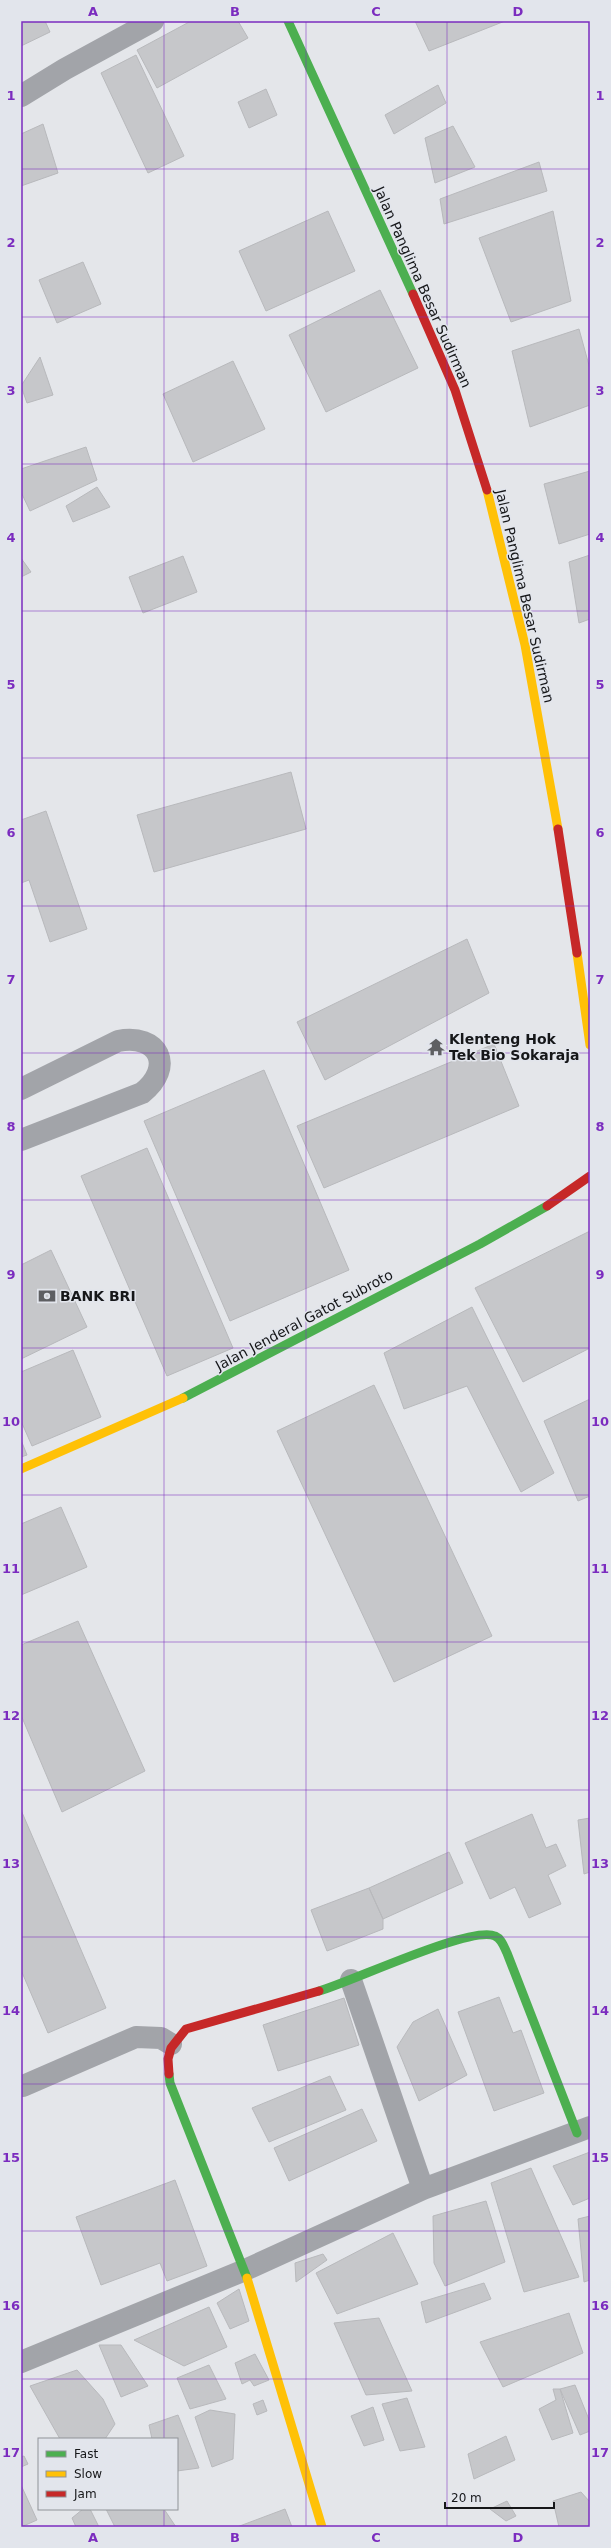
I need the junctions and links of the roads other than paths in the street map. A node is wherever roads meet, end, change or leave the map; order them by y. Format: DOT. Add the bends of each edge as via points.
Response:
graph roads {
  1 [pos="153,21"];
  2 [pos="288,21"];
  3 [pos="21,96"];
  4 [pos="590,1045"];
  5 [pos="21,1089"];
  6 [pos="21,1140"];
  7 [pos="590,1176"];
  8 [pos="21,1469"];
  9 [pos="351,1980"];
  10 [pos="171,2044"];
  11 [pos="23,2086"];
  12 [pos="583,2130"];
  13 [pos="423,2189"];
  14 [pos="245,2270"];
  15 [pos="21,2362"];
  16 [pos="322,2527"];
  1 -- 3 [label="street"];
  2 -- 4 [label="main road, Jalan Panglima Besar Sudirman" via="424,319 461,408 494,512 561,837"];
  5 -- 6 [label="street" via="118,1041 133,1038 147,1042 156,1050 159,1060 160,1072 153,1084 142,1093"];
  7 -- 8 [label="main road, Jalan Jenderal Gatot Subroto" via="562,1197 480,1244 205,1388"];
  9 -- 10 [label="main road" via="186,2029"];
  9 -- 12 [label="main road" via="464,1937 494,1935 500,1939 507,1953"];
  9 -- 13 [label="street"];
  10 -- 11 [label="street" via="161,2038 136,2037"];
  10 -- 14 [label="main road" via="168,2057 170,2083"];
  12 -- 13 [label="street"];
  13 -- 14 [label="street"];
  14 -- 15 [label="street"];
  14 -- 16 [label="main road"];
}
